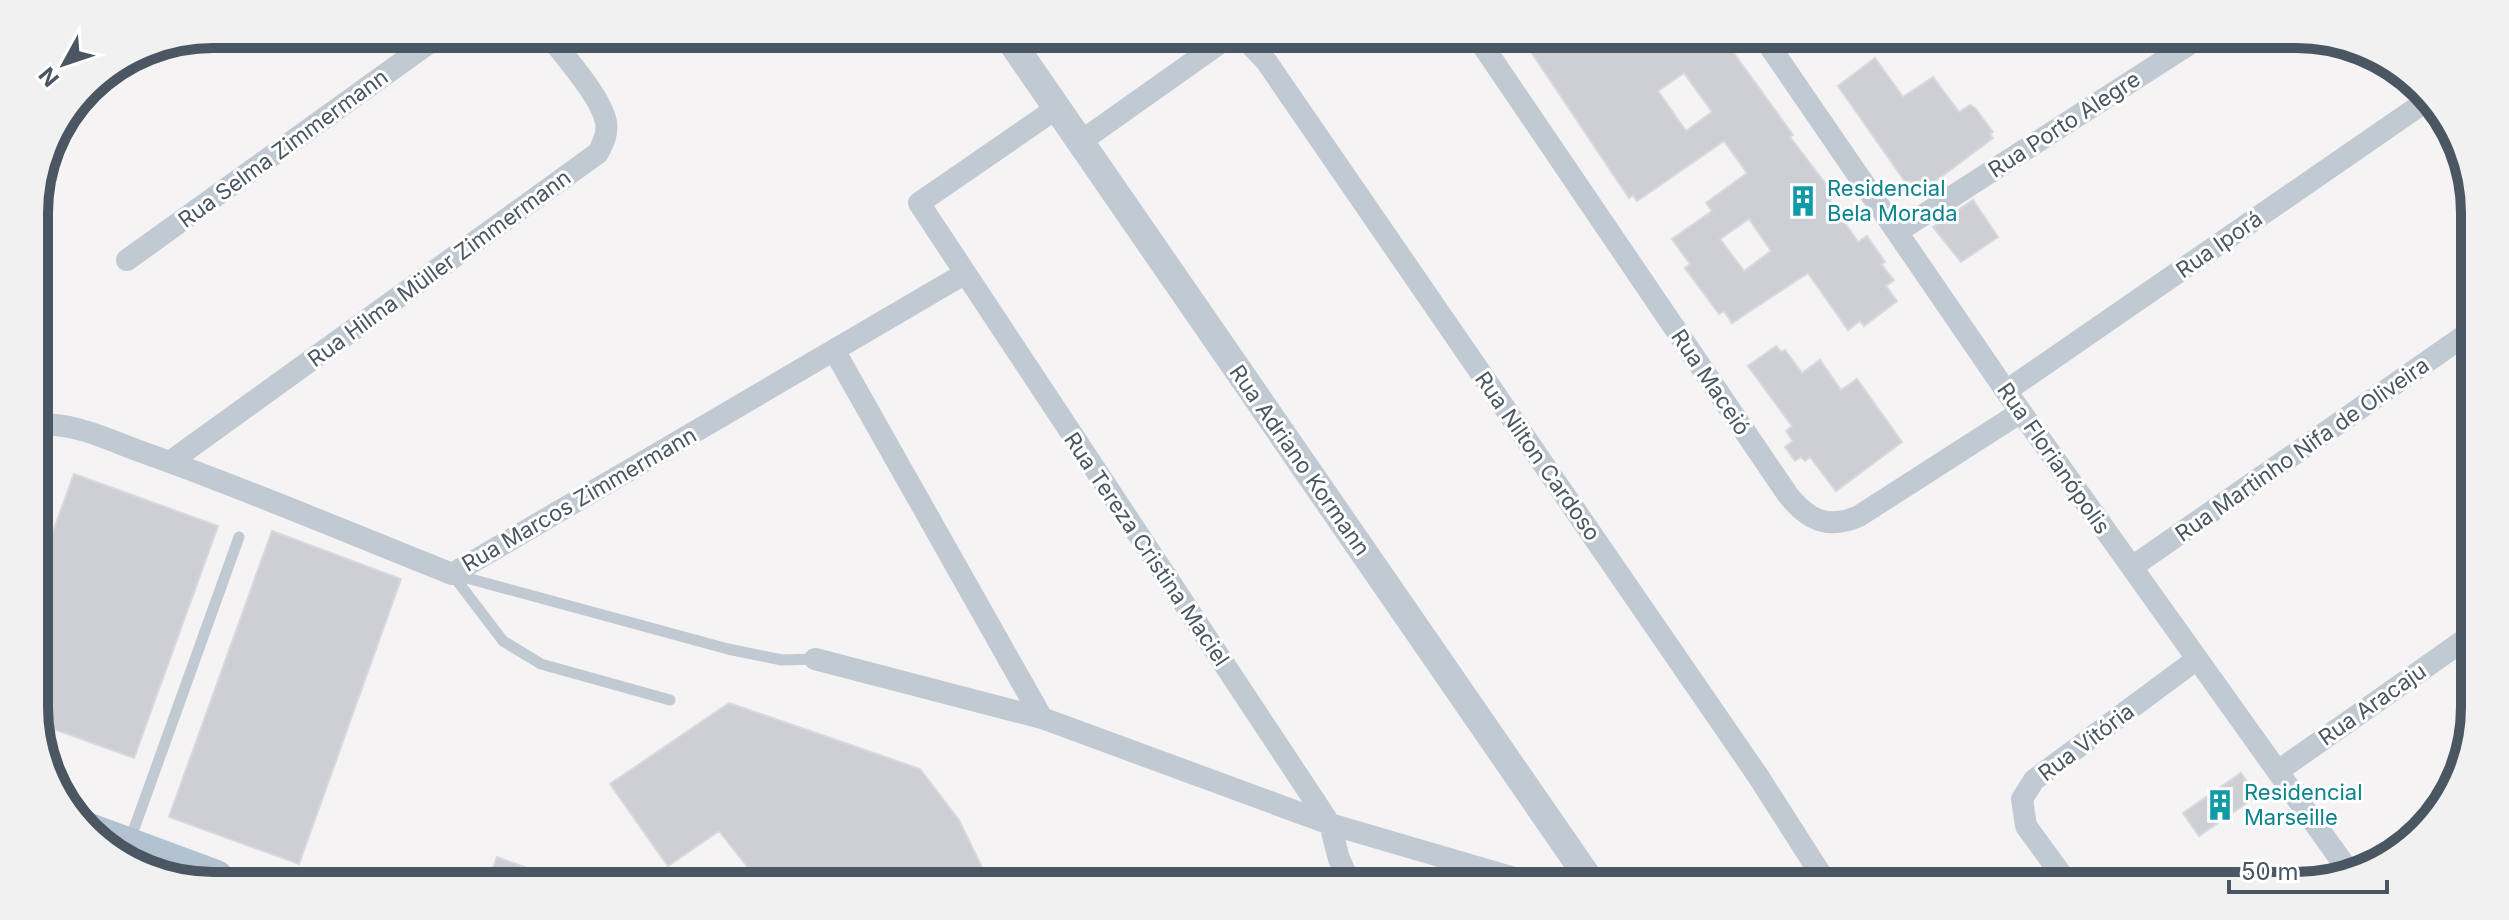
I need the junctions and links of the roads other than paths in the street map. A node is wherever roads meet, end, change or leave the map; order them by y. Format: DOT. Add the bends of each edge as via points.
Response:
graph roads {
  1 [pos="422,48"];
  2 [pos="559,48"];
  3 [pos="1016,48"];
  4 [pos="1213,48"];
  5 [pos="1254,48"];
  6 [pos="1484,48"];
  7 [pos="1778,48"];
  8 [pos="2183,48"];
  9 [pos="2421,105"];
  10 [pos="1057,108"];
  11 [pos="1080,142"];
  12 [pos="1897,232"];
  13 [pos="127,260"];
  14 [pos="964,274"];
  15 [pos="2461,338"];
  16 [pos="834,350"];
  17 [pos="2006,391"];
  18 [pos="2021,412"];
  19 [pos="48,424"];
  20 [pos="170,462"];
  21 [pos="239,537"];
  22 [pos="2132,567"];
  23 [pos="452,574"];
  24 [pos="2461,642"];
  25 [pos="815,659"];
  26 [pos="2197,659"];
  27 [pos="670,700"];
  28 [pos="1042,718"];
  29 [pos="2278,771"];
  30 [pos="1330,824"];
  31 [pos="114,839"];
  32 [pos="129,844"];
  33 [pos="2344,864"];
  34 [pos="203,872"];
  35 [pos="1345,872"];
  36 [pos="1494,872"];
  37 [pos="1584,872"];
  38 [pos="1819,872"];
  39 [pos="2060,872"];
  1 -- 13 [label="street, Rua Selma Zimmermann"];
  2 -- 20 [label="street, Rua Hilma Müller Zimmermann" via="606,122 598,153"];
  3 -- 10 [label="street, Rua Adriano Kormann"];
  4 -- 11 [label="street"];
  5 -- 38 [label="street, Rua Nilton Cardoso"];
  6 -- 18 [label="street, Rua Maceió" via="1804,513 1832,524 1859,516"];
  7 -- 12 [label="street, Rua Florianópolis"];
  8 -- 12 [label="street, Rua Porto Alegre"];
  9 -- 17 [label="street, Rua Iporá"];
  10 -- 11 [label="street, Rua Adriano Kormann"];
  10 -- 14 [label="street, Rua Tereza Cristina Maciel" via="919,203"];
  11 -- 37 [label="street, Rua Adriano Kormann"];
  12 -- 17 [label="street, Rua Florianópolis"];
  14 -- 16 [label="street, Rua Marcos Zimmermann"];
  14 -- 30 [label="street, Rua Tereza Cristina Maciel"];
  15 -- 22 [label="street, Rua Martinho Nifa de Oliveira"];
  16 -- 23 [label="street, Rua Marcos Zimmermann"];
  16 -- 28 [label="street"];
  17 -- 18 [label="street, Rua Florianópolis"];
  18 -- 22 [label="street, Rua Florianópolis"];
  19 -- 20 [label="street, Rua Marcos Zimmermann"];
  20 -- 23 [label="street, Rua Marcos Zimmermann"];
  21 -- 32 [label="lane"];
  22 -- 26 [label="street, Rua Florianópolis"];
  23 -- 25 [label="lane" via="728,649 782,660"];
  23 -- 27 [label="lane" via="503,641 541,664"];
  24 -- 29 [label="street, Rua Aracaju"];
  25 -- 28 [label="street"];
  26 -- 29 [label="street, Rua Florianópolis"];
  26 -- 39 [label="street, Rua Vitória" via="2034,780 2022,799 2026,826"];
  28 -- 30 [label="street"];
  29 -- 33 [label="street, Rua Florianópolis"];
  30 -- 35 [label="street, Rua Tereza Cristina Maciel"];
  30 -- 36 [label="street"];
  31 -- 32 [label="main road"];
  32 -- 34 [label="main road"];
}
